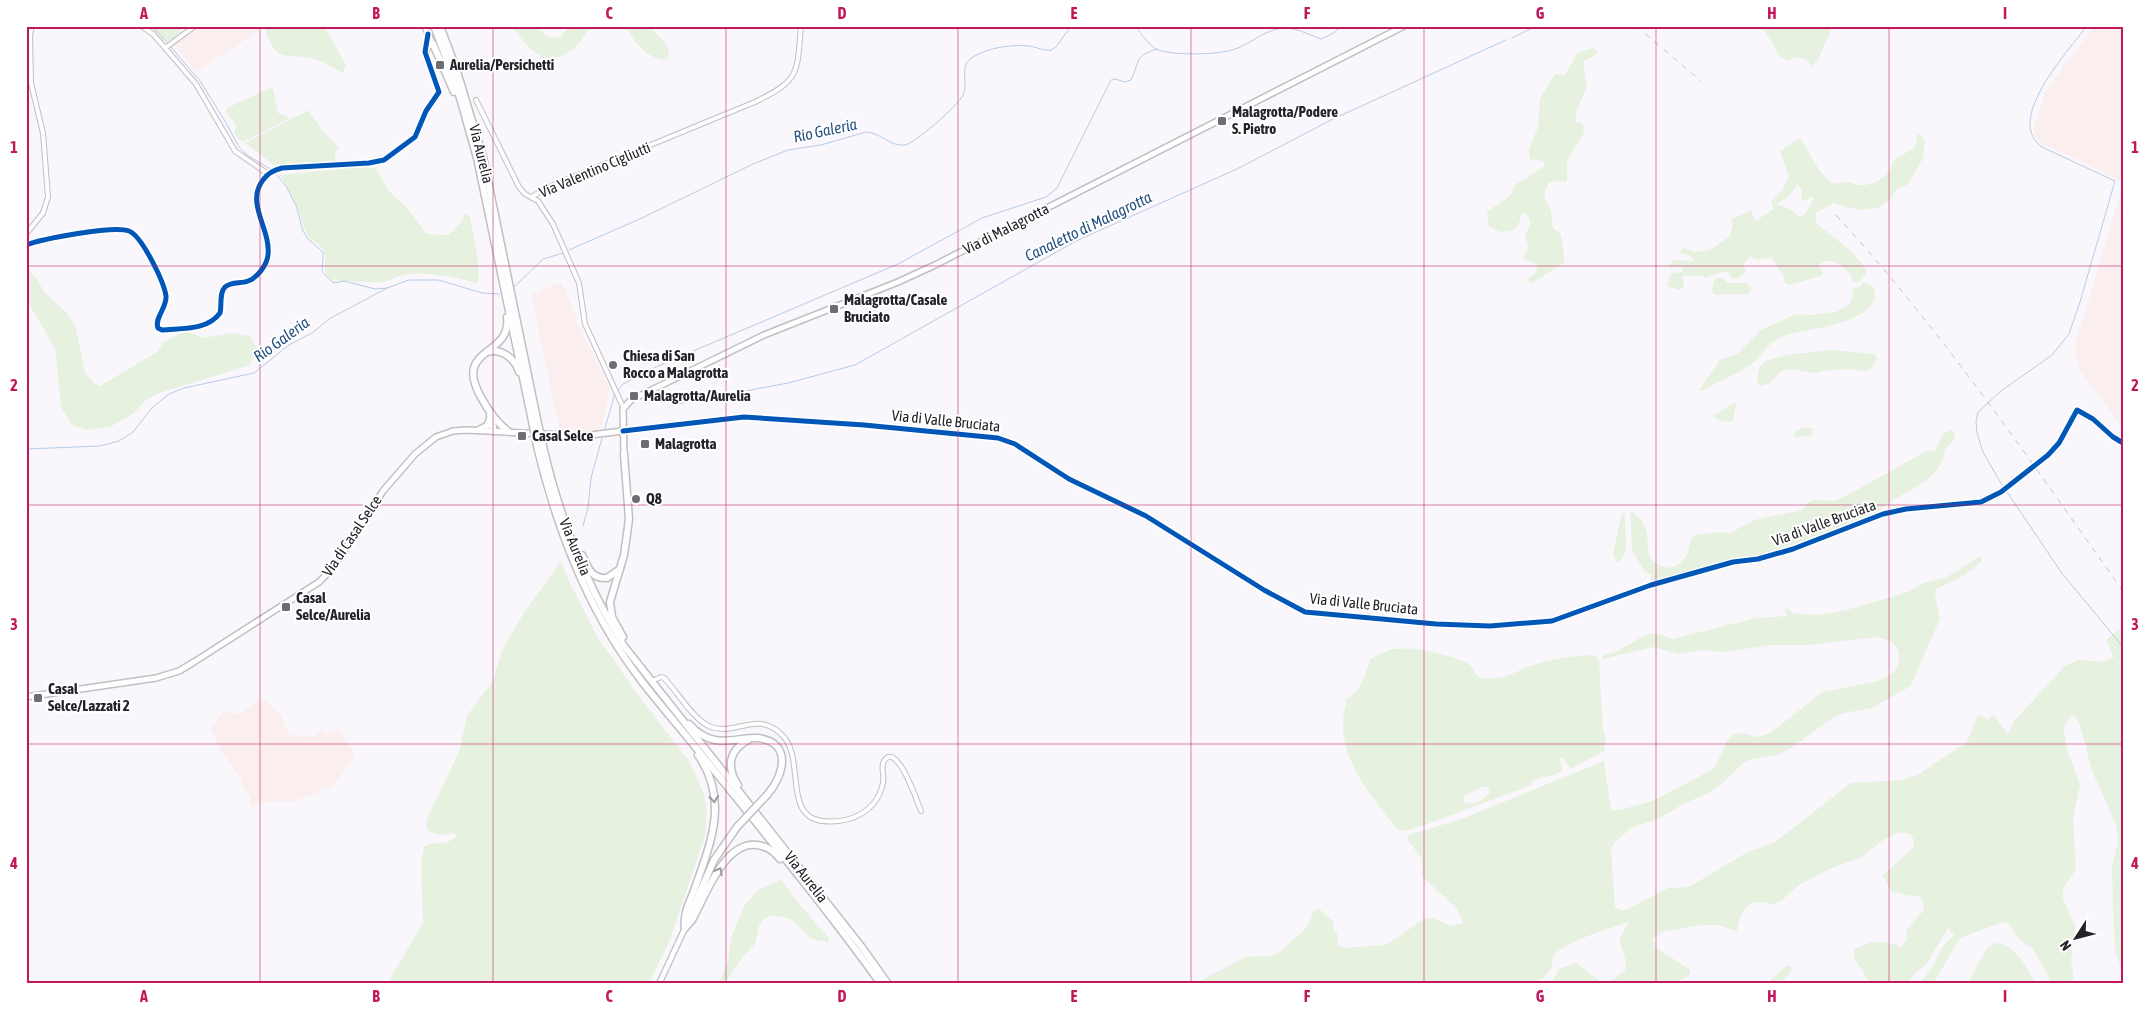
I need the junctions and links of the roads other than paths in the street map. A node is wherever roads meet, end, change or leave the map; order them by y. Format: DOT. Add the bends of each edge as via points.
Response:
graph roads {
  1 [pos="32,26"];
  2 [pos="141,26"];
  3 [pos="195,26"];
  4 [pos="424,26"];
  5 [pos="434,26"];
  6 [pos="440,26"];
  7 [pos="801,26"];
  8 [pos="1404,26"];
  9 [pos="428,34"];
  10 [pos="433,44"];
  11 [pos="168,46"];
  12 [pos="426,55"];
  13 [pos="33,94"];
  14 [pos="26,95"];
  15 [pos="476,100"];
  16 [pos="471,135"];
  17 [pos="269,173"];
  18 [pos="532,197"];
  19 [pos="26,234"];
  20 [pos="26,245"];
  21 [pos="504,269"];
  22 [pos="507,296"];
  23 [pos="484,354"];
  24 [pos="623,407"];
  25 [pos="492,416"];
  26 [pos="535,420"];
  27 [pos="479,430"];
  28 [pos="494,431"];
  29 [pos="623,431"];
  30 [pos="508,432"];
  31 [pos="2123,443"];
  32 [pos="540,446"];
  33 [pos="624,454"];
  34 [pos="564,522"];
  35 [pos="621,568"];
  36 [pos="624,646"];
  37 [pos="630,656"];
  38 [pos="634,671"];
  39 [pos="654,680"];
  40 [pos="26,697"];
  41 [pos="755,738"];
  42 [pos="921,812"];
  43 [pos="827,903"];
  44 [pos="834,921"];
  45 [pos="685,928"];
  46 [pos="659,984"];
  47 [pos="881,984"];
  48 [pos="888,984"];
  1 -- 13 [label="street"];
  2 -- 11 [label="street"];
  3 -- 11 [label="street"];
  4 -- 9 [label="street"];
  5 -- 16 [label="highway, Via Aurelia"];
  6 -- 21 [label="highway, Via Aurelia" via="480,146"];
  7 -- 18 [label="street, Via Valentino Cigliutti" via="797,68 779,90 546,188"];
  8 -- 24 [label="main road, Via di Malagrotta" via="935,265 764,335 631,400"];
  9 -- 10 [label="street"];
  9 -- 12 [label="street" via="424,47"];
  10 -- 12 [label="street" via="428,47"];
  10 -- 16 [label="highway"];
  11 -- 17 [label="street" via="200,90 235,151"];
  12 -- 17 [label="street" via="439,92 426,111 416,136 400,149 376,162"];
  13 -- 14 [label="street"];
  13 -- 19 [label="street" via="43,133 48,195 44,213"];
  15 -- 18 [label="street" via="519,187"];
  16 -- 21 [label="highway, Via Aurelia"];
  17 -- 20 [label="street" via="255,195 268,248 267,260 252,279 225,287 220,313 202,326 158,328 157,322 166,303 164,290 144,248 131,232 119,229"];
  18 -- 24 [label="street, Via Valentino Cigliutti" via="547,212 562,242 582,295 585,324"];
  21 -- 22 [label="highway, Via Aurelia"];
  21 -- 26 [label="highway, Via Aurelia" via="514,302"];
  22 -- 23 [label="highway" via="506,334"];
  22 -- 26 [label="highway, Via Aurelia"];
  23 -- 25 [label="highway" via="475,364 473,377 476,389"];
  23 -- 26 [label="highway" via="500,352 516,364 526,407"];
  24 -- 29 [label="main road"];
  25 -- 27 [label="highway" via="487,426"];
  25 -- 28 [label="highway"];
  25 -- 30 [label="highway"];
  26 -- 32 [label="highway, Via Aurelia, bridge"];
  27 -- 28 [label="main road, Via di Casal Selce"];
  27 -- 40 [label="main road, Via di Casal Selce" via="453,431 428,442 382,491 324,578 179,671 156,678"];
  28 -- 30 [label="main road, Via di Casal Selce"];
  29 -- 30 [label="main road, Via di Casal Selce" via="582,436"];
  29 -- 31 [label="street, Via di Valle Bruciata" via="744,418 998,438 1015,444 1069,479 1152,519 1305,612 1469,626 1552,620 1651,585 1793,549 1883,514 1988,500 2040,462 2058,442 2077,410"];
  29 -- 33 [label="main road"];
  32 -- 34 [label="highway, Via Aurelia"];
  32 -- 38 [label="highway, Via Aurelia" via="551,498 576,567 604,624"];
  33 -- 35 [label="highway" via="629,519"];
  34 -- 35 [label="highway" via="593,575 608,578"];
  34 -- 36 [label="highway, Via Aurelia" via="593,590"];
  35 -- 36 [label="highway" via="610,609"];
  36 -- 37 [label="highway, Via Aurelia"];
  37 -- 39 [label="highway" via="638,659"];
  37 -- 43 [label="highway, Via Aurelia"];
  38 -- 44 [label="highway, Via Aurelia"];
  38 -- 45 [label="highway, one-way" via="702,762 713,789 713,830 685,916"];
  39 -- 41 [label="highway" via="700,734 719,741"];
  39 -- 42 [label="street" via="664,678 686,705 711,726 720,728 762,723 780,733 792,752 800,805 812,818 841,820 866,812 877,798 883,782 883,763 890,757 902,767"];
  41 -- 43 [label="highway" via="733,752 730,766 733,778 823,891"];
  41 -- 45 [label="highway, bridge" via="774,746 783,762 779,779 737,827 714,860"];
  43 -- 48 [label="highway, Via Aurelia"];
  45 -- 44 [label="highway, one-way" via="727,857 738,848 752,845 766,847 776,854 822,912"];
  44 -- 47 [label="highway, Via Aurelia"];
  45 -- 46 [label="street"];
}
